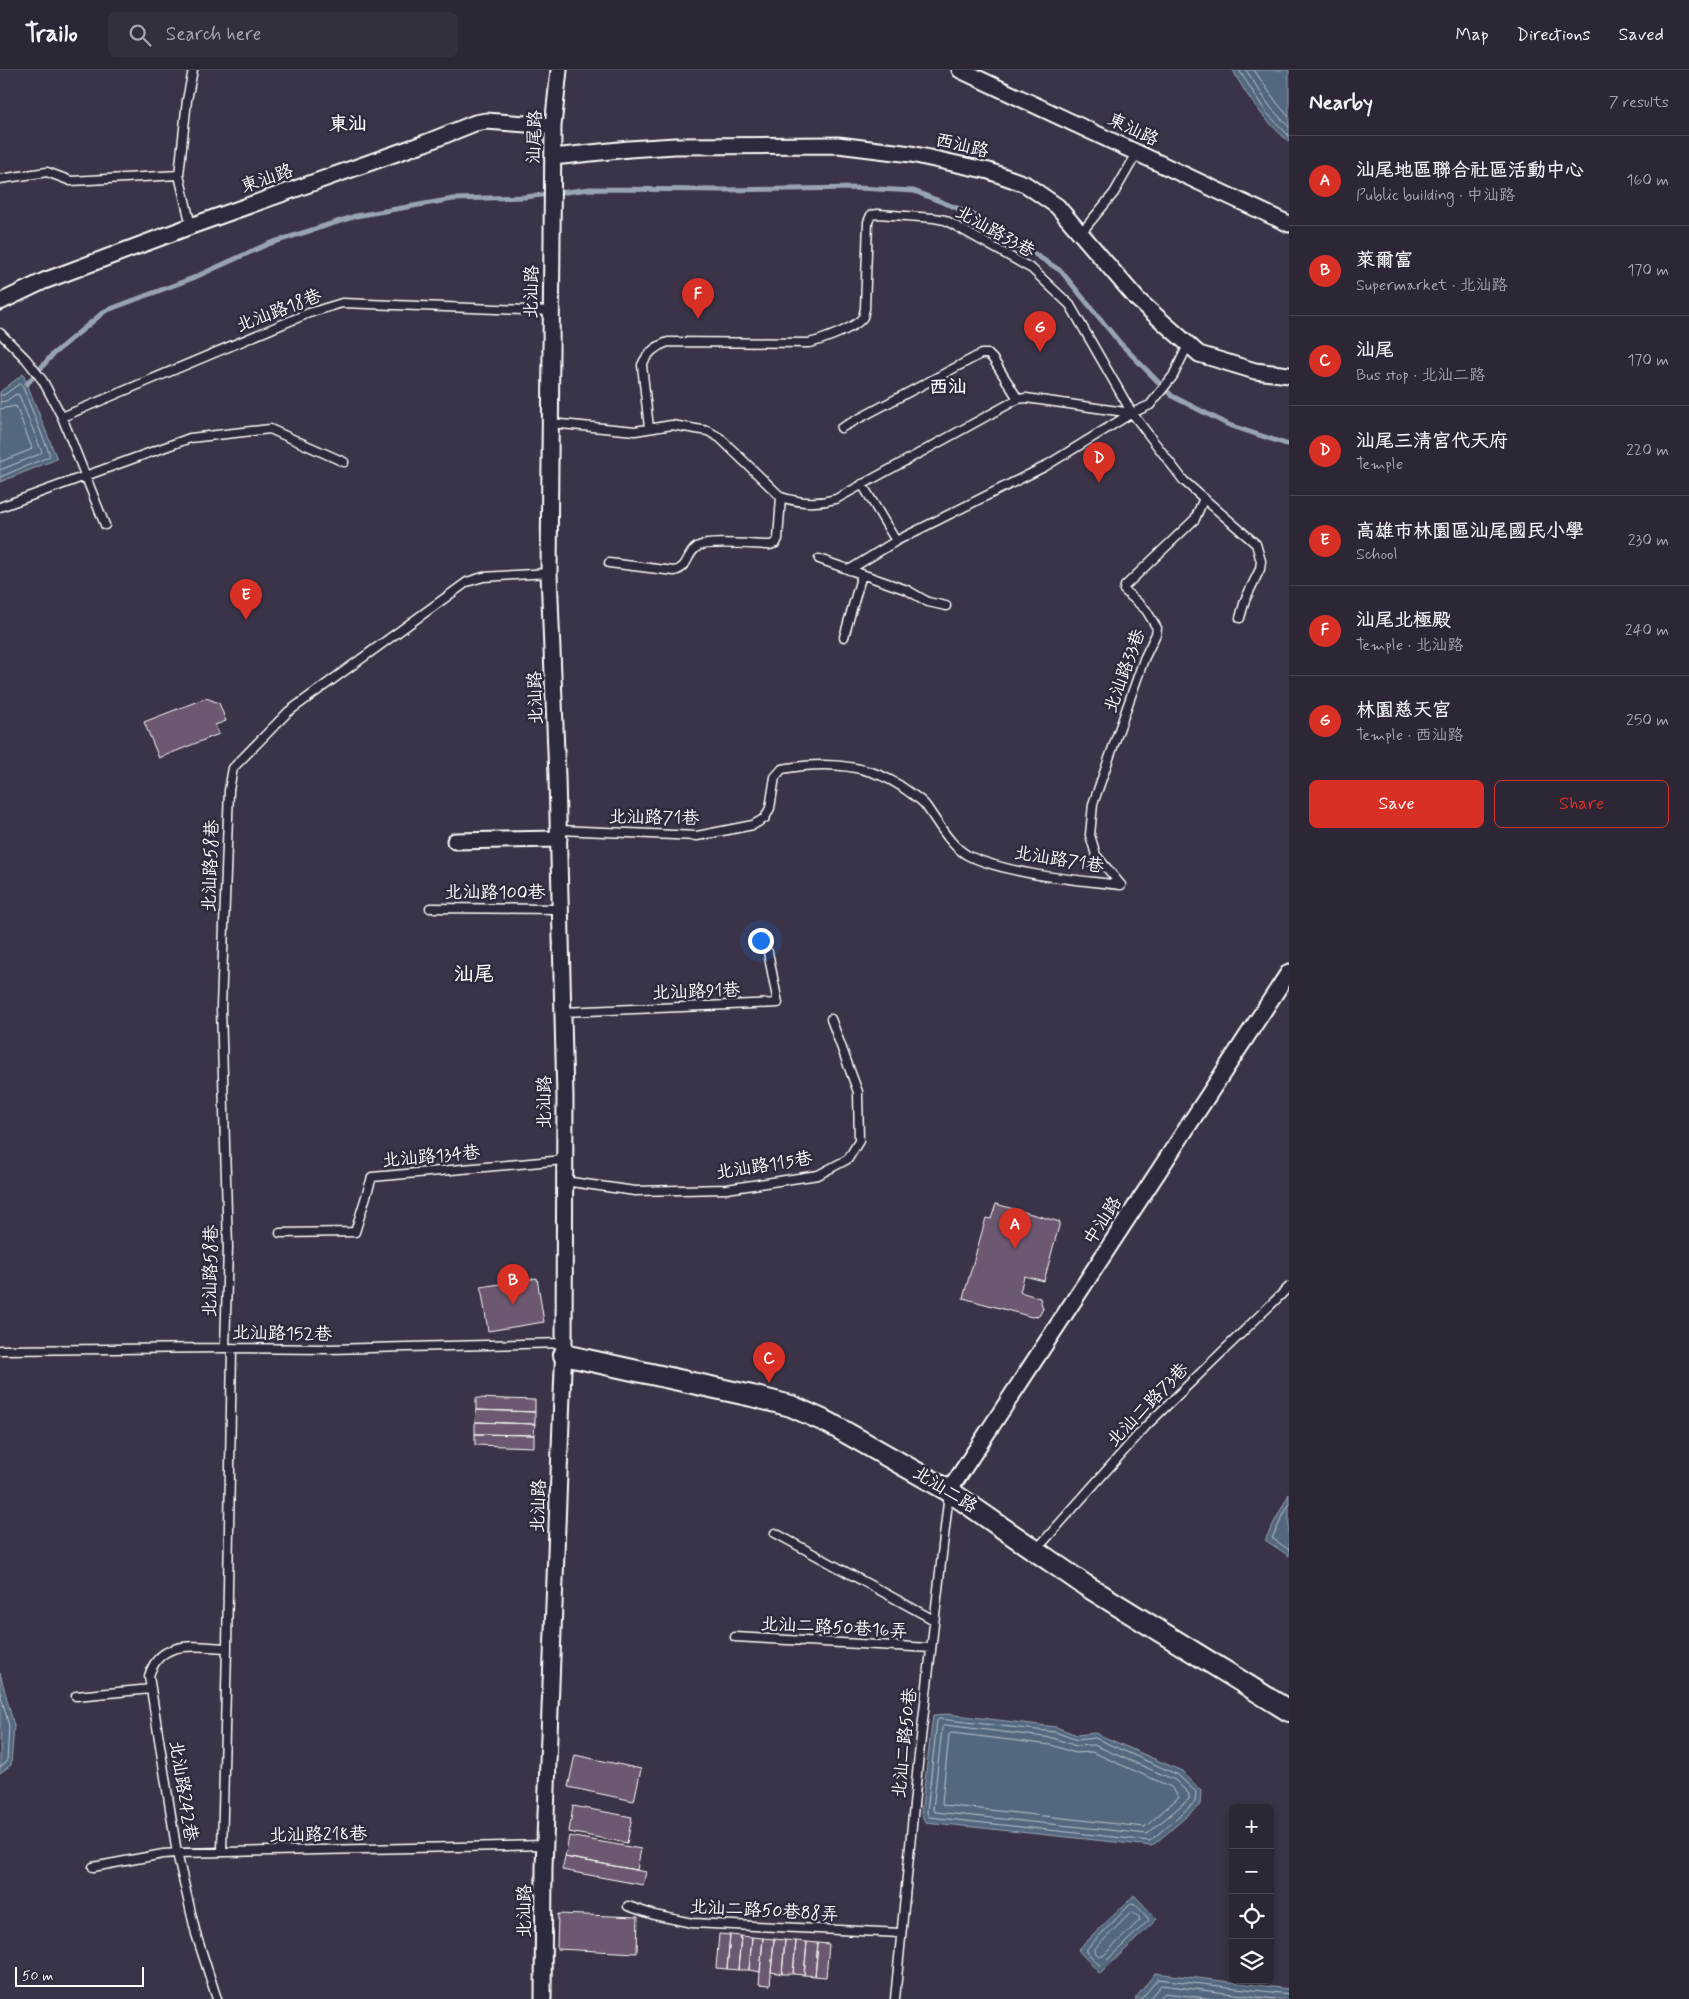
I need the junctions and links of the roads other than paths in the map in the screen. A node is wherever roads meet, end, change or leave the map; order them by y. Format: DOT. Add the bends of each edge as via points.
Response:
graph roads {
  1 [pos="194,70"];
  2 [pos="558,70"];
  3 [pos="960,70"];
  4 [pos="553,126"];
  5 [pos="1137,153"];
  6 [pos="553,164"];
  7 [pos="179,175"];
  8 [pos="0,179"];
  9 [pos="552,205"];
  10 [pos="1289,224"];
  11 [pos="191,226"];
  12 [pos="1080,233"];
  13 [pos="0,302"];
  14 [pos="551,311"];
  15 [pos="0,333"];
  16 [pos="1188,345"];
  17 [pos="1289,375"];
  18 [pos="1018,399"];
  19 [pos="1132,413"];
  20 [pos="62,418"];
  21 [pos="550,423"];
  22 [pos="649,428"];
  23 [pos="841,428"];
  24 [pos="344,462"];
  25 [pos="85,476"];
  26 [pos="862,484"];
  27 [pos="781,497"];
  28 [pos="1204,498"];
  29 [pos="0,507"];
  30 [pos="105,525"];
  31 [pos="896,541"];
  32 [pos="819,559"];
  33 [pos="609,563"];
  34 [pos="849,570"];
  35 [pos="550,573"];
  36 [pos="862,574"];
  37 [pos="946,606"];
  38 [pos="1240,618"];
  39 [pos="844,637"];
  40 [pos="559,835"];
  41 [pos="454,841"];
  42 [pos="1121,885"];
  43 [pos="430,908"];
  44 [pos="560,909"];
  45 [pos="768,952"];
  46 [pos="1289,972"];
  47 [pos="563,1012"];
  48 [pos="832,1019"];
  49 [pos="564,1160"];
  50 [pos="564,1181"];
  51 [pos="280,1232"];
  52 [pos="1289,1287"];
  53 [pos="228,1348"];
  54 [pos="564,1349"];
  55 [pos="0,1350"];
  56 [pos="949,1491"];
  57 [pos="775,1533"];
  58 [pos="1036,1550"];
  59 [pos="934,1620"];
  60 [pos="735,1637"];
  61 [pos="227,1648"];
  62 [pos="931,1648"];
  63 [pos="151,1689"];
  64 [pos="76,1696"];
  65 [pos="1289,1711"];
  66 [pos="545,1845"];
  67 [pos="222,1852"];
  68 [pos="177,1853"];
  69 [pos="93,1867"];
  70 [pos="628,1906"];
  71 [pos="901,1933"];
  72 [pos="217,1999"];
  73 [pos="544,1999"];
  74 [pos="895,1999"];
  1 -- 7 [label="lane" via="187,100"];
  2 -- 4 [label="street, 汕尾路"];
  3 -- 5 [label="street, 東汕路"];
  4 -- 6 [label="street, 汕尾路"];
  4 -- 11 [label="street, 東汕路" via="475,122 425,143"];
  5 -- 10 [label="street, 東汕路"];
  5 -- 12 [label="lane" via="1114,193"];
  6 -- 9 [label="street, 汕尾路"];
  6 -- 12 [label="street, 西汕路" via="629,149 675,146 838,146 911,154 989,171 1025,184 1058,206"];
  7 -- 8 [label="lane" via="71,181 47,172"];
  7 -- 11 [label="lane"];
  9 -- 14 [label="street, 北汕路"];
  11 -- 13 [label="street, 東汕路" via="44,281"];
  12 -- 16 [label="street, 西汕路" via="1137,299"];
  14 -- 20 [label="lane, 北汕路18巷" via="342,303 309,313"];
  14 -- 21 [label="street, 北汕路"];
  15 -- 20 [label="lane" via="43,381"];
  16 -- 17 [label="street, 西汕路" via="1199,354 1255,371"];
  16 -- 19 [label="lane" via="1173,376 1150,405"];
  18 -- 19 [label="lane"];
  18 -- 23 [label="lane" via="993,359 988,354 981,354"];
  18 -- 26 [label="lane"];
  19 -- 22 [label="lane, 北汕路33巷" via="1070,305 1032,269 945,220 878,214 870,215 868,222 865,309 856,324 809,343 668,342 660,345 646,356 642,365"];
  19 -- 28 [label="lane, 北汕路33巷" via="1184,480"];
  19 -- 31 [label="lane" via="1044,467"];
  20 -- 25 [label="lane"];
  21 -- 22 [label="lane" via="635,431"];
  21 -- 35 [label="street, 北汕路"];
  22 -- 27 [label="lane" via="672,425 708,431 720,438"];
  24 -- 25 [label="lane" via="270,429 190,438"];
  25 -- 29 [label="lane"];
  25 -- 30 [label="lane"];
  26 -- 27 [label="lane" via="825,502"];
  26 -- 31 [label="lane"];
  27 -- 33 [label="lane" via="776,543 704,544 693,549 684,567 674,571"];
  28 -- 38 [label="lane, 北汕路33巷" via="1256,544 1261,560"];
  28 -- 42 [label="lane, 北汕路33巷" via="1194,519 1124,590 1146,610 1158,628 1093,804 1090,835 1096,855"];
  31 -- 34 [label="lane"];
  32 -- 34 [label="lane"];
  34 -- 36 [label="lane"];
  35 -- 40 [label="street, 北汕路"];
  35 -- 53 [label="lane, 北汕路58巷" via="483,576 467,582 288,712 234,768 229,790 221,1007"];
  36 -- 37 [label="lane" via="928,602"];
  36 -- 39 [label="lane"];
  40 -- 41 [label="street"];
  40 -- 42 [label="lane, 北汕路71巷" via="697,836 753,825 765,818 776,777 782,769 807,765 859,767 894,781 924,804 954,845 970,856 1020,872"];
  40 -- 44 [label="street, 北汕路"];
  43 -- 44 [label="lane, 北汕路100巷"];
  44 -- 47 [label="street, 北汕路"];
  45 -- 47 [label="lane, 北汕路91巷" via="778,1003"];
  46 -- 56 [label="street, 中汕路"];
  47 -- 49 [label="street, 北汕路"];
  48 -- 50 [label="lane, 北汕路115巷" via="858,1092 859,1141 848,1159 818,1175 726,1189 635,1191"];
  49 -- 50 [label="street, 北汕路"];
  49 -- 51 [label="lane, 北汕路134巷" via="372,1177 356,1232"];
  50 -- 54 [label="street, 北汕路"];
  52 -- 58 [label="lane, 北汕二路73巷" via="1146,1426"];
  53 -- 54 [label="lane, 北汕路152巷"];
  53 -- 55 [label="lane, 北汕路152巷"];
  53 -- 61 [label="lane, 北汕路58巷"];
  54 -- 56 [label="street, 北汕二路" via="791,1406 829,1423"];
  54 -- 66 [label="street, 北汕路"];
  56 -- 58 [label="street, 北汕二路"];
  56 -- 59 [label="lane, 北汕二路50巷"];
  57 -- 59 [label="lane"];
  58 -- 65 [label="street, 北汕二路" via="1085,1585"];
  59 -- 62 [label="lane, 北汕二路50巷"];
  60 -- 62 [label="lane, 北汕二路50巷16弄"];
  61 -- 63 [label="lane, 北汕路242巷" via="179,1647 161,1654 153,1663 149,1676"];
  61 -- 67 [label="lane, 北汕路58巷"];
  62 -- 71 [label="lane, 北汕二路50巷"];
  63 -- 64 [label="lane"];
  63 -- 68 [label="lane, 北汕路242巷"];
  66 -- 67 [label="lane, 北汕路218巷"];
  66 -- 73 [label="street, 北汕路"];
  67 -- 68 [label="lane, 北汕路218巷"];
  68 -- 69 [label="lane, 北汕路218巷"];
  68 -- 72 [label="lane, 北汕路242巷" via="196,1934"];
  70 -- 71 [label="lane, 北汕二路50巷88弄" via="692,1923"];
  71 -- 74 [label="lane, 北汕二路50巷"];
}
